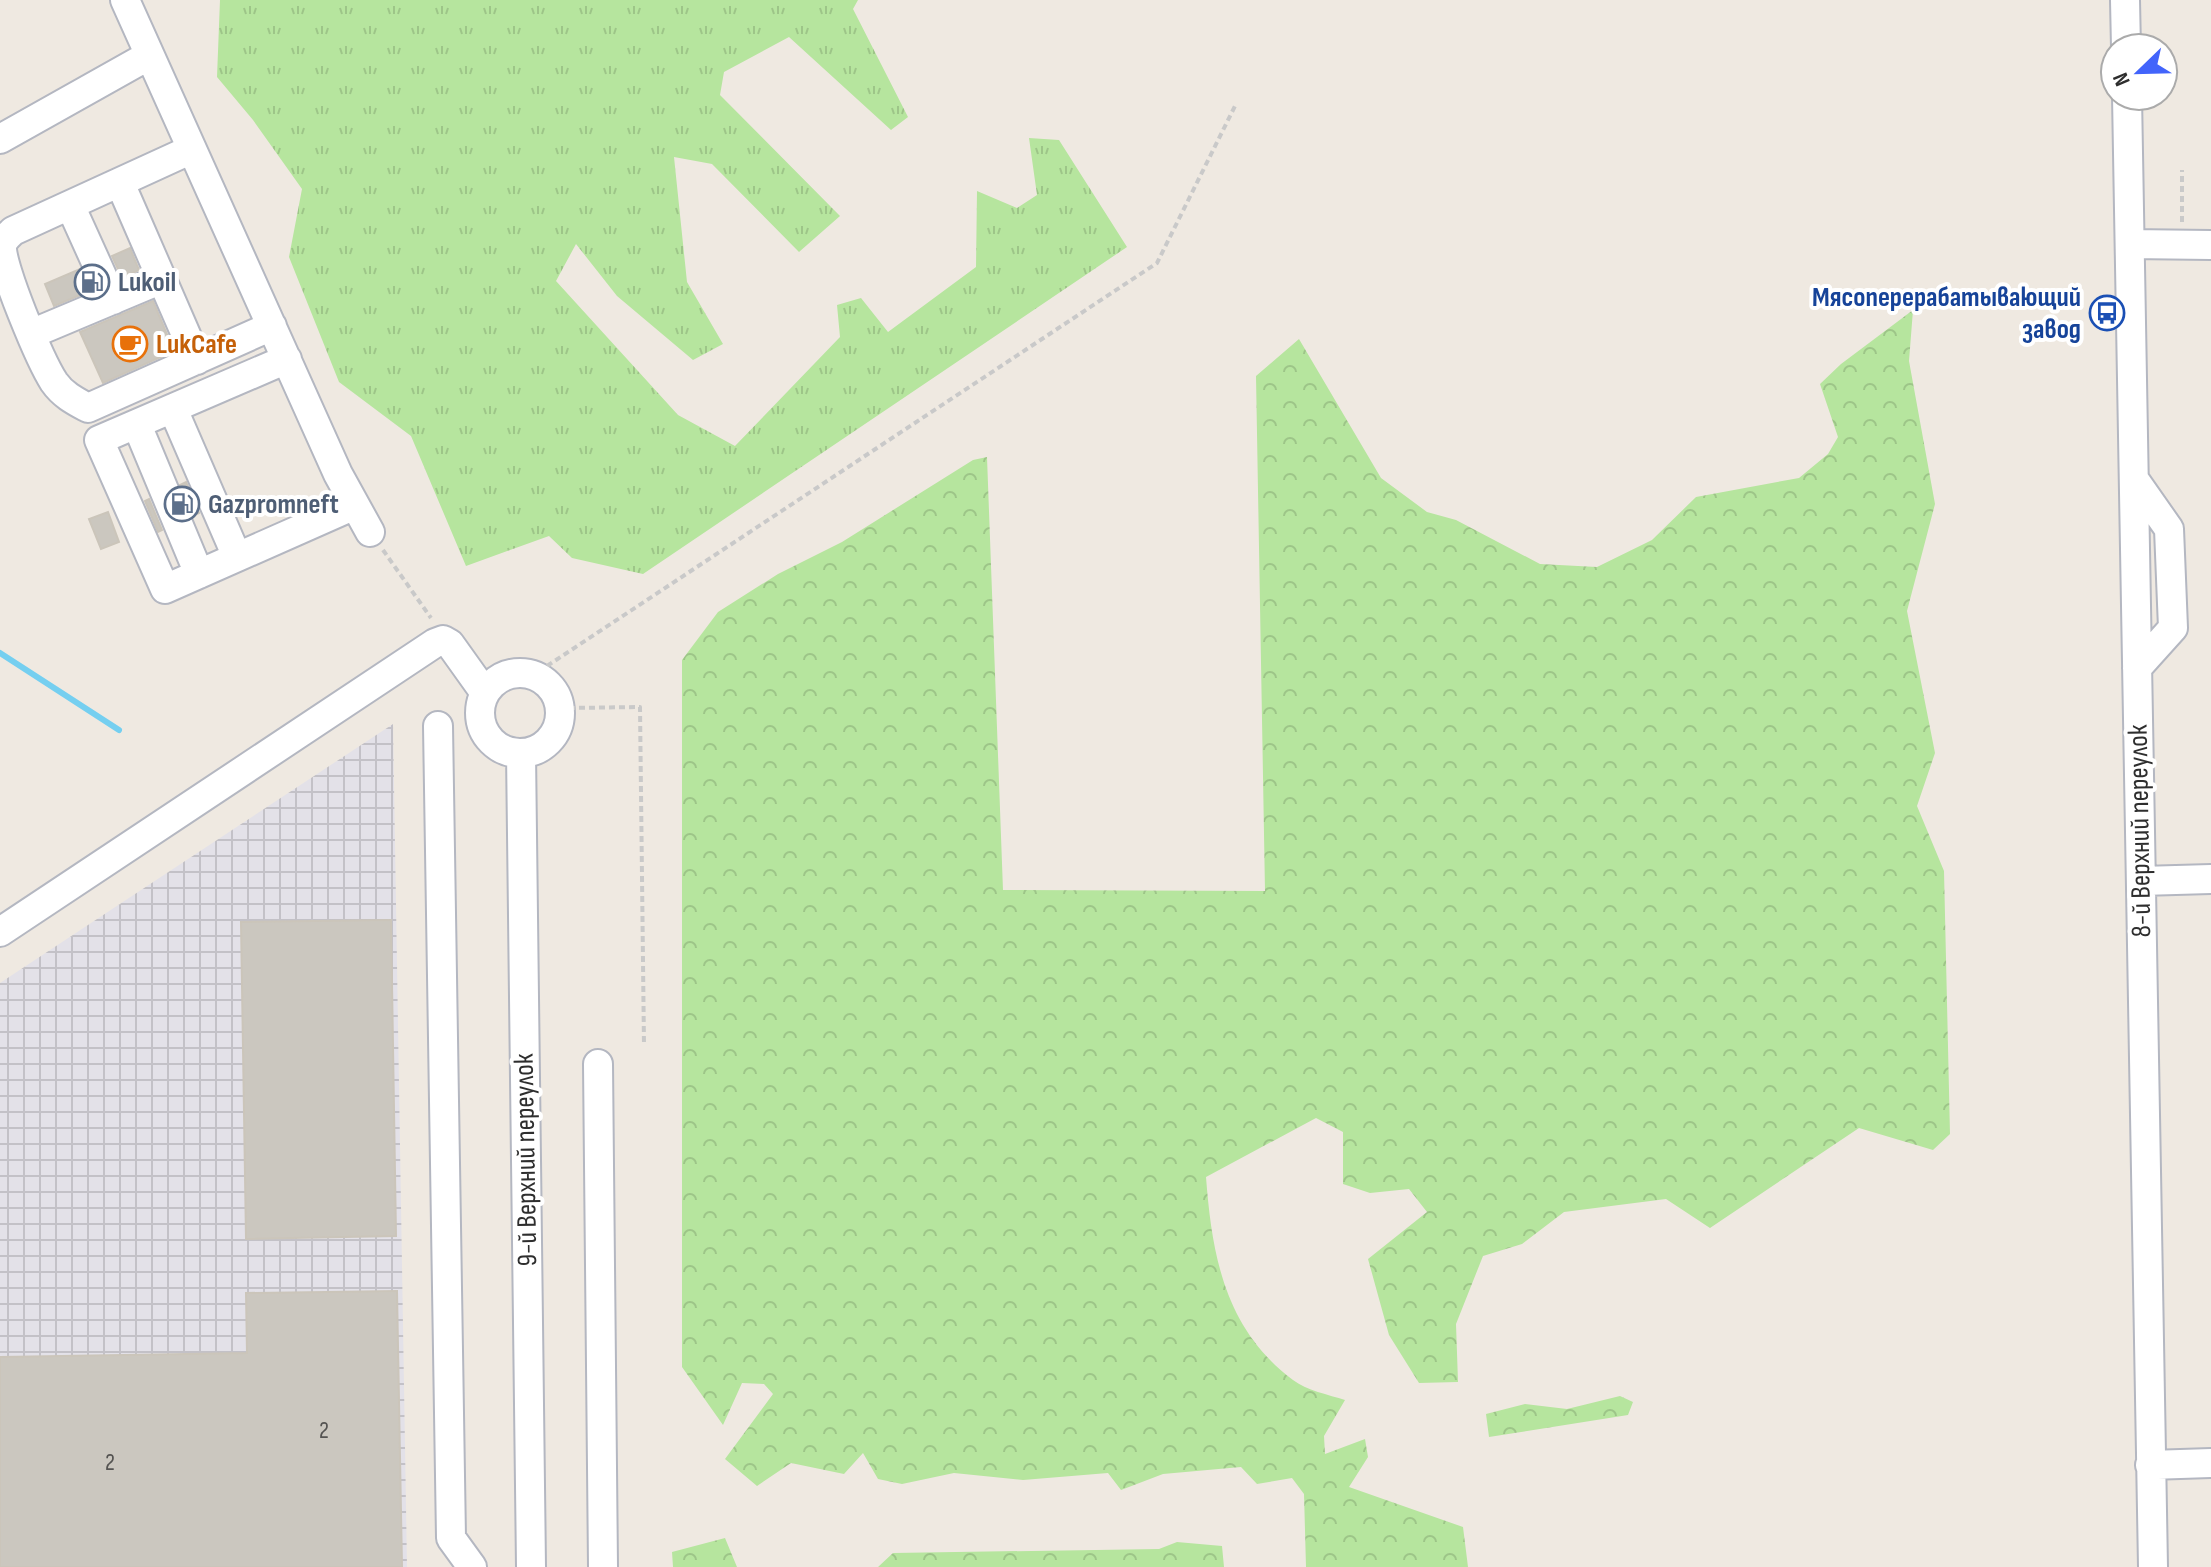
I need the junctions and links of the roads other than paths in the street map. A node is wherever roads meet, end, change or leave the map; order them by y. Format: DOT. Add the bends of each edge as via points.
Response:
graph roads {
  1 [pos="125,0"];
  2 [pos="2125,0"];
  3 [pos="2126,32"];
  4 [pos="148,56"];
  5 [pos="2127,112"];
  6 [pos="0,139"];
  7 [pos="190,150"];
  8 [pos="120,183"];
  9 [pos="70,205"];
  10 [pos="2130,244"];
  11 [pos="2211,245"];
  12 [pos="162,279"];
  13 [pos="113,300"];
  14 [pos="272,326"];
  15 [pos="31,334"];
  16 [pos="287,359"];
  17 [pos="197,360"];
  18 [pos="173,409"];
  19 [pos="137,425"];
  20 [pos="355,505"];
  21 [pos="370,532"];
  22 [pos="237,557"];
  23 [pos="199,574"];
  24 [pos="485,693"];
  25 [pos="438,726"];
  26 [pos="521,753"];
  27 [pos="2211,879"];
  28 [pos="2141,881"];
  29 [pos="0,932"];
  30 [pos="598,1064"];
  31 [pos="2211,1463"];
  32 [pos="2150,1465"];
  33 [pos="472,1567"];
  34 [pos="531,1567"];
  35 [pos="603,1567"];
  36 [pos="2153,1567"];
  1 -- 4 [label="street"];
  2 -- 3 [label="street"];
  4 -- 6 [label="street"];
  4 -- 7 [label="street"];
  5 -- 10 [label="street, 8-й Верхний переулок"];
  7 -- 8 [label="street"];
  7 -- 14 [label="street"];
  8 -- 9 [label="street"];
  8 -- 12 [label="street"];
  9 -- 13 [label="street"];
  9 -- 15 [label="street" via="13,231 2,243 1,261"];
  10 -- 11 [label="street"];
  10 -- 28 [label="street, 8-й Верхний переулок"];
  12 -- 13 [label="street"];
  12 -- 17 [label="street"];
  13 -- 15 [label="street"];
  14 -- 16 [label="street"];
  14 -- 17 [label="street"];
  15 -- 17 [label="street" via="54,382 88,408"];
  16 -- 18 [label="street"];
  16 -- 20 [label="street"];
  18 -- 19 [label="street"];
  18 -- 22 [label="street"];
  19 -- 23 [label="street"];
  19 -- 23 [label="street" via="99,440 165,589"];
  20 -- 21 [label="street"];
  20 -- 22 [label="street"];
  22 -- 23 [label="street"];
  24 -- 26 [label="street" via="480,709 486,733 505,750"];
  24 -- 26 [label="street" via="511,673 543,679 555,692 559,724 544,745"];
  24 -- 29 [label="street" via="443,640"];
  25 -- 33 [label="street" via="451,1538"];
  26 -- 34 [label="street, 9-й Верхний переулок"];
  27 -- 28 [label="street"];
  28 -- 32 [label="street, 8-й Верхний переулок"];
  30 -- 35 [label="street"];
  31 -- 32 [label="street"];
  32 -- 36 [label="street, 8-й Верхний переулок"];
}
